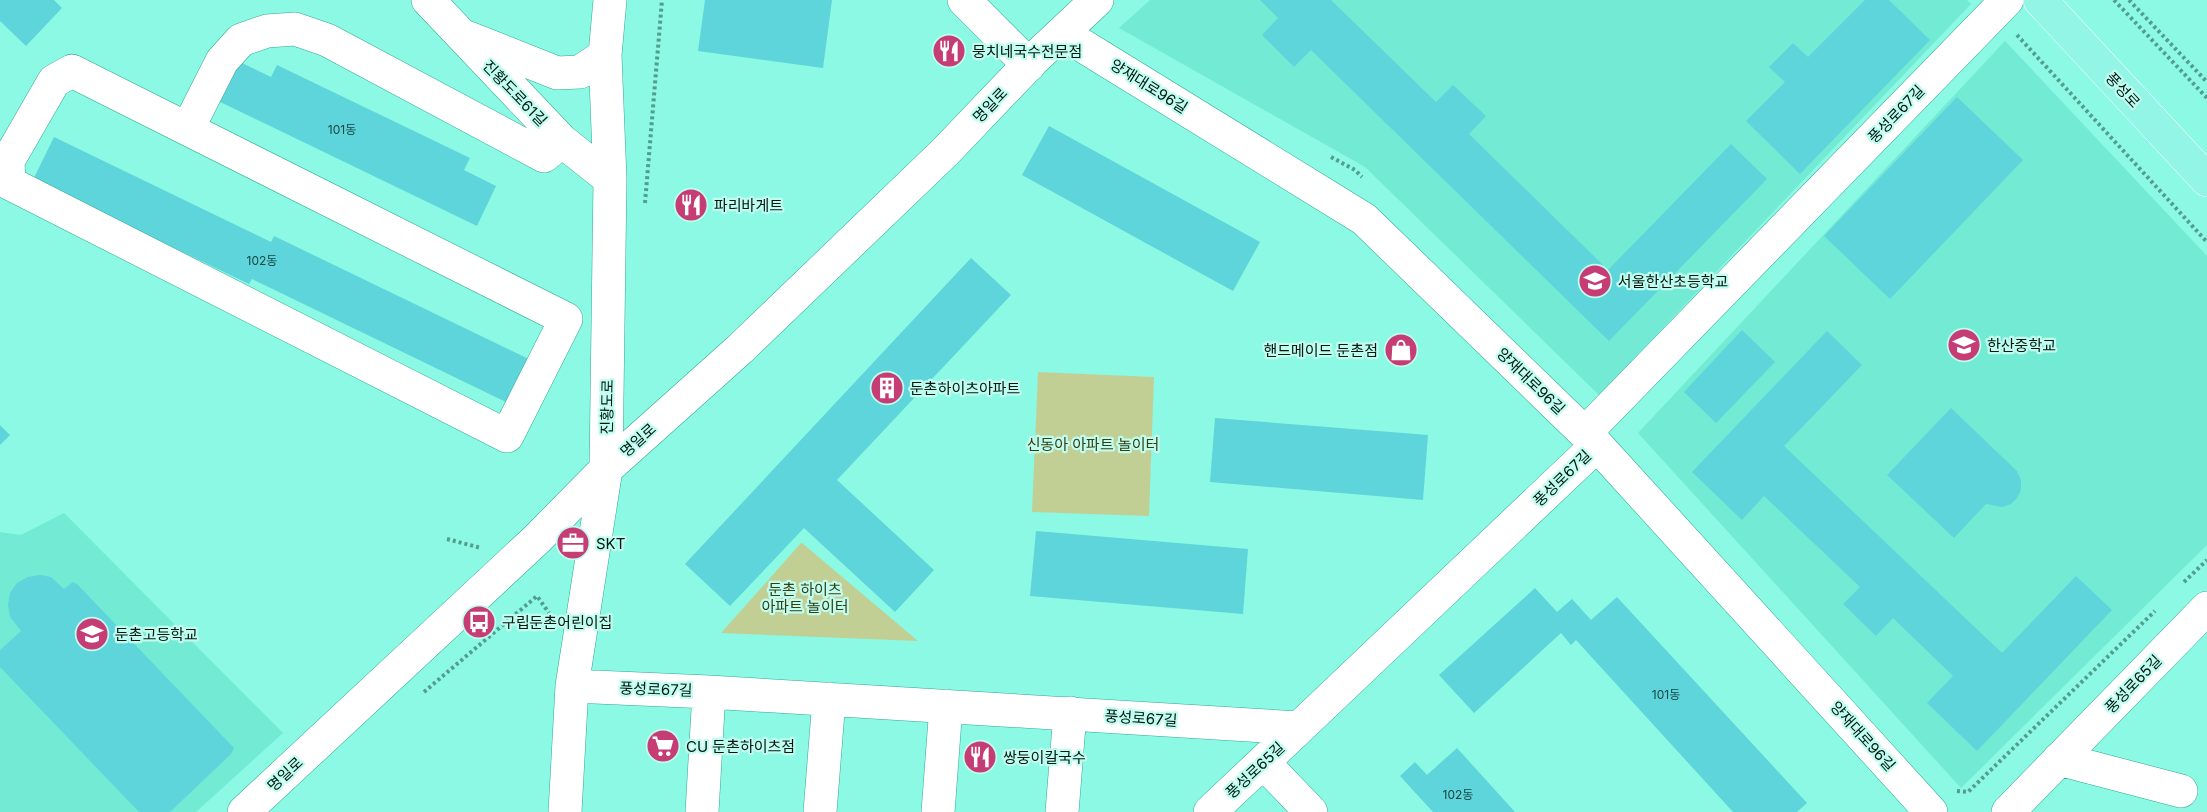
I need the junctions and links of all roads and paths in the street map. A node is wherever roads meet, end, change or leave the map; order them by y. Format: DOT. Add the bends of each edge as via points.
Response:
graph roads {
  1 [pos="428,0"];
  2 [pos="610,0"];
  3 [pos="662,0"];
  4 [pos="964,0"];
  5 [pos="1097,0"];
  6 [pos="2007,0"];
  7 [pos="2040,0"];
  8 [pos="2114,0"];
  9 [pos="2129,0"];
  10 [pos="459,33"];
  11 [pos="1062,33"];
  12 [pos="2007,34"];
  13 [pos="605,55"];
  14 [pos="1029,64"];
  15 [pos="2207,82"];
  16 [pos="2207,98"];
  17 [pos="188,128"];
  18 [pos="562,141"];
  19 [pos="609,179"];
  20 [pos="2207,180"];
  21 [pos="645,210"];
  22 [pos="2207,242"];
  23 [pos="1591,439"];
  24 [pos="606,469"];
  25 [pos="2207,560"];
  26 [pos="2181,585"];
  27 [pos="2207,608"];
  28 [pos="2156,610"];
  29 [pos="555,622"];
  30 [pos="572,686"];
  31 [pos="709,692"];
  32 [pos="420,696"];
  33 [pos="829,699"];
  34 [pos="946,706"];
  35 [pos="1070,713"];
  36 [pos="1299,728"];
  37 [pos="2059,759"];
  38 [pos="1263,762"];
  39 [pos="2181,791"];
  40 [pos="1943,801"];
  41 [pos="244,812"];
  42 [pos="565,812"];
  43 [pos="702,812"];
  44 [pos="820,812"];
  45 [pos="938,812"];
  46 [pos="1062,812"];
  47 [pos="1210,812"];
  48 [pos="1311,812"];
  49 [pos="2008,812"];
  1 -- 10 [label="street, 진황도로61길"];
  2 -- 13 [label="street, 진황도로"];
  3 -- 21 [label="path"];
  4 -- 14 [label="street"];
  5 -- 11 [label="street, 명일로"];
  6 -- 23 [label="street, 풍성로67길"];
  7 -- 20 [label="main road, 풍성로"];
  8 -- 16 [label="path"];
  9 -- 15 [label="path"];
  10 -- 13 [label="street" via="558,73 580,72"];
  10 -- 18 [label="street, 진황도로61길"];
  11 -- 14 [label="street, 명일로"];
  11 -- 23 [label="street, 양재대로96길" via="1364,219"];
  12 -- 22 [label="path" via="2017,35"];
  13 -- 19 [label="street, 진황도로"];
  14 -- 24 [label="street, 명일로" via="749,340"];
  17 -- 17 [label="street" via="72,71 54,81 8,161 9,183 507,436 566,319"];
  17 -- 18 [label="street" via="222,61 241,40 267,31 295,29 327,40 544,156"];
  18 -- 19 [label="street, 진황도로61길"];
  19 -- 24 [label="street, 진황도로"];
  23 -- 36 [label="street, 풍성로67길"];
  23 -- 40 [label="street, 양재대로96길"];
  24 -- 30 [label="street, 진황도로"];
  24 -- 41 [label="street, 명일로" via="537,539"];
  25 -- 26 [label="path"];
  27 -- 37 [label="street, 풍성로65길"];
  28 -- 40 [label="path" via="1968,792"];
  29 -- 32 [label="path" via="537,596"];
  30 -- 31 [label="street, 풍성로67길"];
  30 -- 42 [label="street, 진황도로"];
  31 -- 33 [label="street, 풍성로67길"];
  31 -- 43 [label="street"];
  33 -- 34 [label="street, 풍성로67길"];
  33 -- 44 [label="street"];
  34 -- 35 [label="street, 풍성로67길"];
  34 -- 45 [label="street"];
  35 -- 36 [label="street, 풍성로67길"];
  35 -- 46 [label="street"];
  36 -- 38 [label="street, 풍성로65길"];
  37 -- 39 [label="street"];
  37 -- 49 [label="street, 풍성로65길"];
  38 -- 47 [label="street, 풍성로65길"];
  38 -- 48 [label="street"];
}
